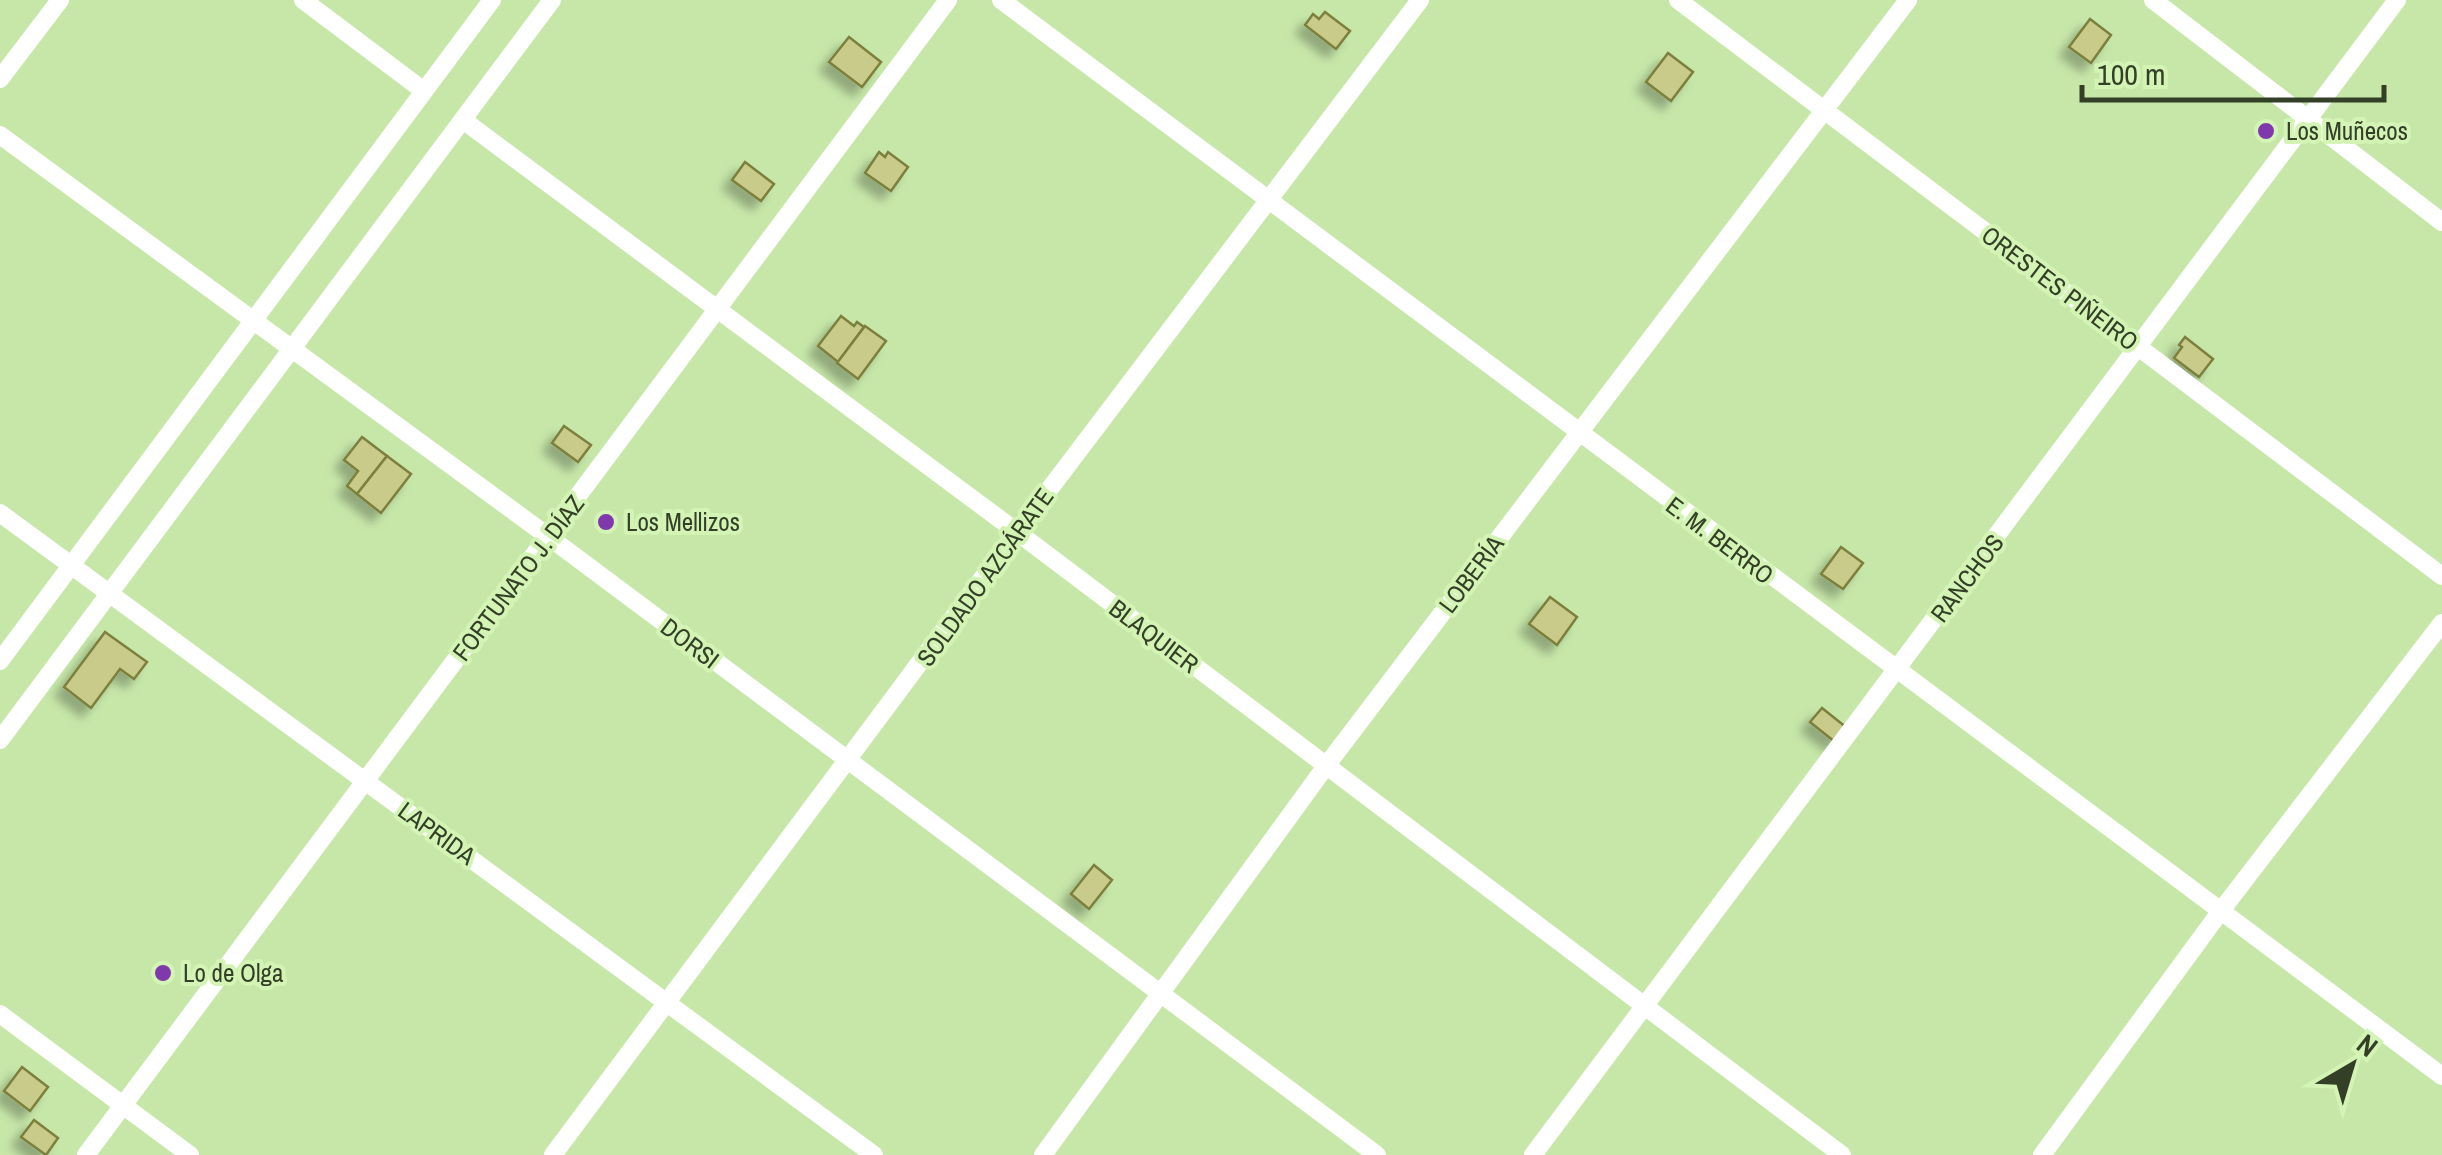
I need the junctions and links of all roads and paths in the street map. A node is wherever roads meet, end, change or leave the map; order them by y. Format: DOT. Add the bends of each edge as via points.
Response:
graph roads {
  1 [pos="60,0"];
  2 [pos="303,0"];
  3 [pos="492,0"];
  4 [pos="552,0"];
  5 [pos="948,0"];
  6 [pos="1001,0"];
  7 [pos="1420,0"];
  8 [pos="1678,0"];
  9 [pos="1908,0"];
  10 [pos="2153,0"];
  11 [pos="2397,0"];
  12 [pos="0,80"];
  13 [pos="424,91"];
  14 [pos="1824,109"];
  15 [pos="463,120"];
  16 [pos="2308,120"];
  17 [pos="0,135"];
  18 [pos="1270,199"];
  19 [pos="2442,222"];
  20 [pos="719,310"];
  21 [pos="253,320"];
  22 [pos="2138,348"];
  23 [pos="293,350"];
  24 [pos="1578,434"];
  25 [pos="0,513"];
  26 [pos="1017,532"];
  27 [pos="549,537"];
  28 [pos="72,566"];
  29 [pos="2442,576"];
  30 [pos="110,594"];
  31 [pos="2442,623"];
  32 [pos="0,661"];
  33 [pos="1897,671"];
  34 [pos="0,740"];
  35 [pos="848,762"];
  36 [pos="1326,766"];
  37 [pos="366,781"];
  38 [pos="2220,912"];
  39 [pos="1162,995"];
  40 [pos="667,1001"];
  41 [pos="1648,1006"];
  42 [pos="0,1014"];
  43 [pos="2442,1076"];
  44 [pos="123,1106"];
  45 [pos="86,1155"];
  46 [pos="190,1155"];
  47 [pos="553,1155"];
  48 [pos="874,1155"];
  49 [pos="1043,1155"];
  50 [pos="1377,1155"];
  51 [pos="1534,1155"];
  52 [pos="1842,1155"];
  53 [pos="2042,1155"];
  1 -- 12 [label="street"];
  2 -- 13 [label="street"];
  3 -- 13 [label="street"];
  4 -- 15 [label="street"];
  5 -- 20 [label="street, FORTUNATO J. DÍAZ"];
  6 -- 18 [label="street, E. M. BERRO"];
  7 -- 18 [label="street, SOLDADO AZCÁRATE"];
  8 -- 14 [label="street, ORESTES PIÑEIRO"];
  9 -- 14 [label="street, LOBERÍA"];
  10 -- 16 [label="street"];
  11 -- 16 [label="street, RANCHOS"];
  13 -- 21 [label="street"];
  14 -- 22 [label="street, ORESTES PIÑEIRO"];
  14 -- 24 [label="street, LOBERÍA"];
  15 -- 20 [label="street, BLAQUIER"];
  15 -- 23 [label="street"];
  16 -- 19 [label="street"];
  16 -- 22 [label="street, RANCHOS"];
  17 -- 21 [label="street, DORSI"];
  18 -- 24 [label="street, E. M. BERRO"];
  18 -- 26 [label="street, SOLDADO AZCÁRATE"];
  20 -- 26 [label="street, BLAQUIER"];
  20 -- 27 [label="street, FORTUNATO J. DÍAZ"];
  21 -- 23 [label="street, DORSI"];
  21 -- 28 [label="street"];
  22 -- 29 [label="street, ORESTES PIÑEIRO"];
  22 -- 33 [label="street, RANCHOS"];
  23 -- 27 [label="street, DORSI"];
  23 -- 30 [label="street"];
  24 -- 33 [label="street, E. M. BERRO"];
  24 -- 36 [label="street, LOBERÍA"];
  25 -- 28 [label="street, LAPRIDA"];
  26 -- 35 [label="street, SOLDADO AZCÁRATE"];
  26 -- 36 [label="street, BLAQUIER"];
  27 -- 35 [label="street, DORSI"];
  27 -- 37 [label="street, FORTUNATO J. DÍAZ"];
  28 -- 30 [label="street, LAPRIDA"];
  28 -- 32 [label="street"];
  30 -- 34 [label="street"];
  30 -- 37 [label="street, LAPRIDA"];
  31 -- 38 [label="street"];
  33 -- 38 [label="street, E. M. BERRO"];
  33 -- 41 [label="street, RANCHOS"];
  35 -- 39 [label="street, DORSI"];
  35 -- 40 [label="street, SOLDADO AZCÁRATE"];
  36 -- 39 [label="street, LOBERÍA"];
  36 -- 41 [label="street, BLAQUIER"];
  37 -- 40 [label="street, LAPRIDA"];
  37 -- 44 [label="street, FORTUNATO J. DÍAZ"];
  38 -- 43 [label="street, E. M. BERRO"];
  38 -- 53 [label="street"];
  39 -- 49 [label="street, LOBERÍA"];
  39 -- 50 [label="street, DORSI"];
  40 -- 47 [label="street, SOLDADO AZCÁRATE"];
  40 -- 48 [label="street, LAPRIDA"];
  41 -- 51 [label="street, RANCHOS"];
  41 -- 52 [label="street, BLAQUIER"];
  42 -- 44 [label="street"];
  44 -- 45 [label="street, FORTUNATO J. DÍAZ"];
  44 -- 46 [label="street"];
}
